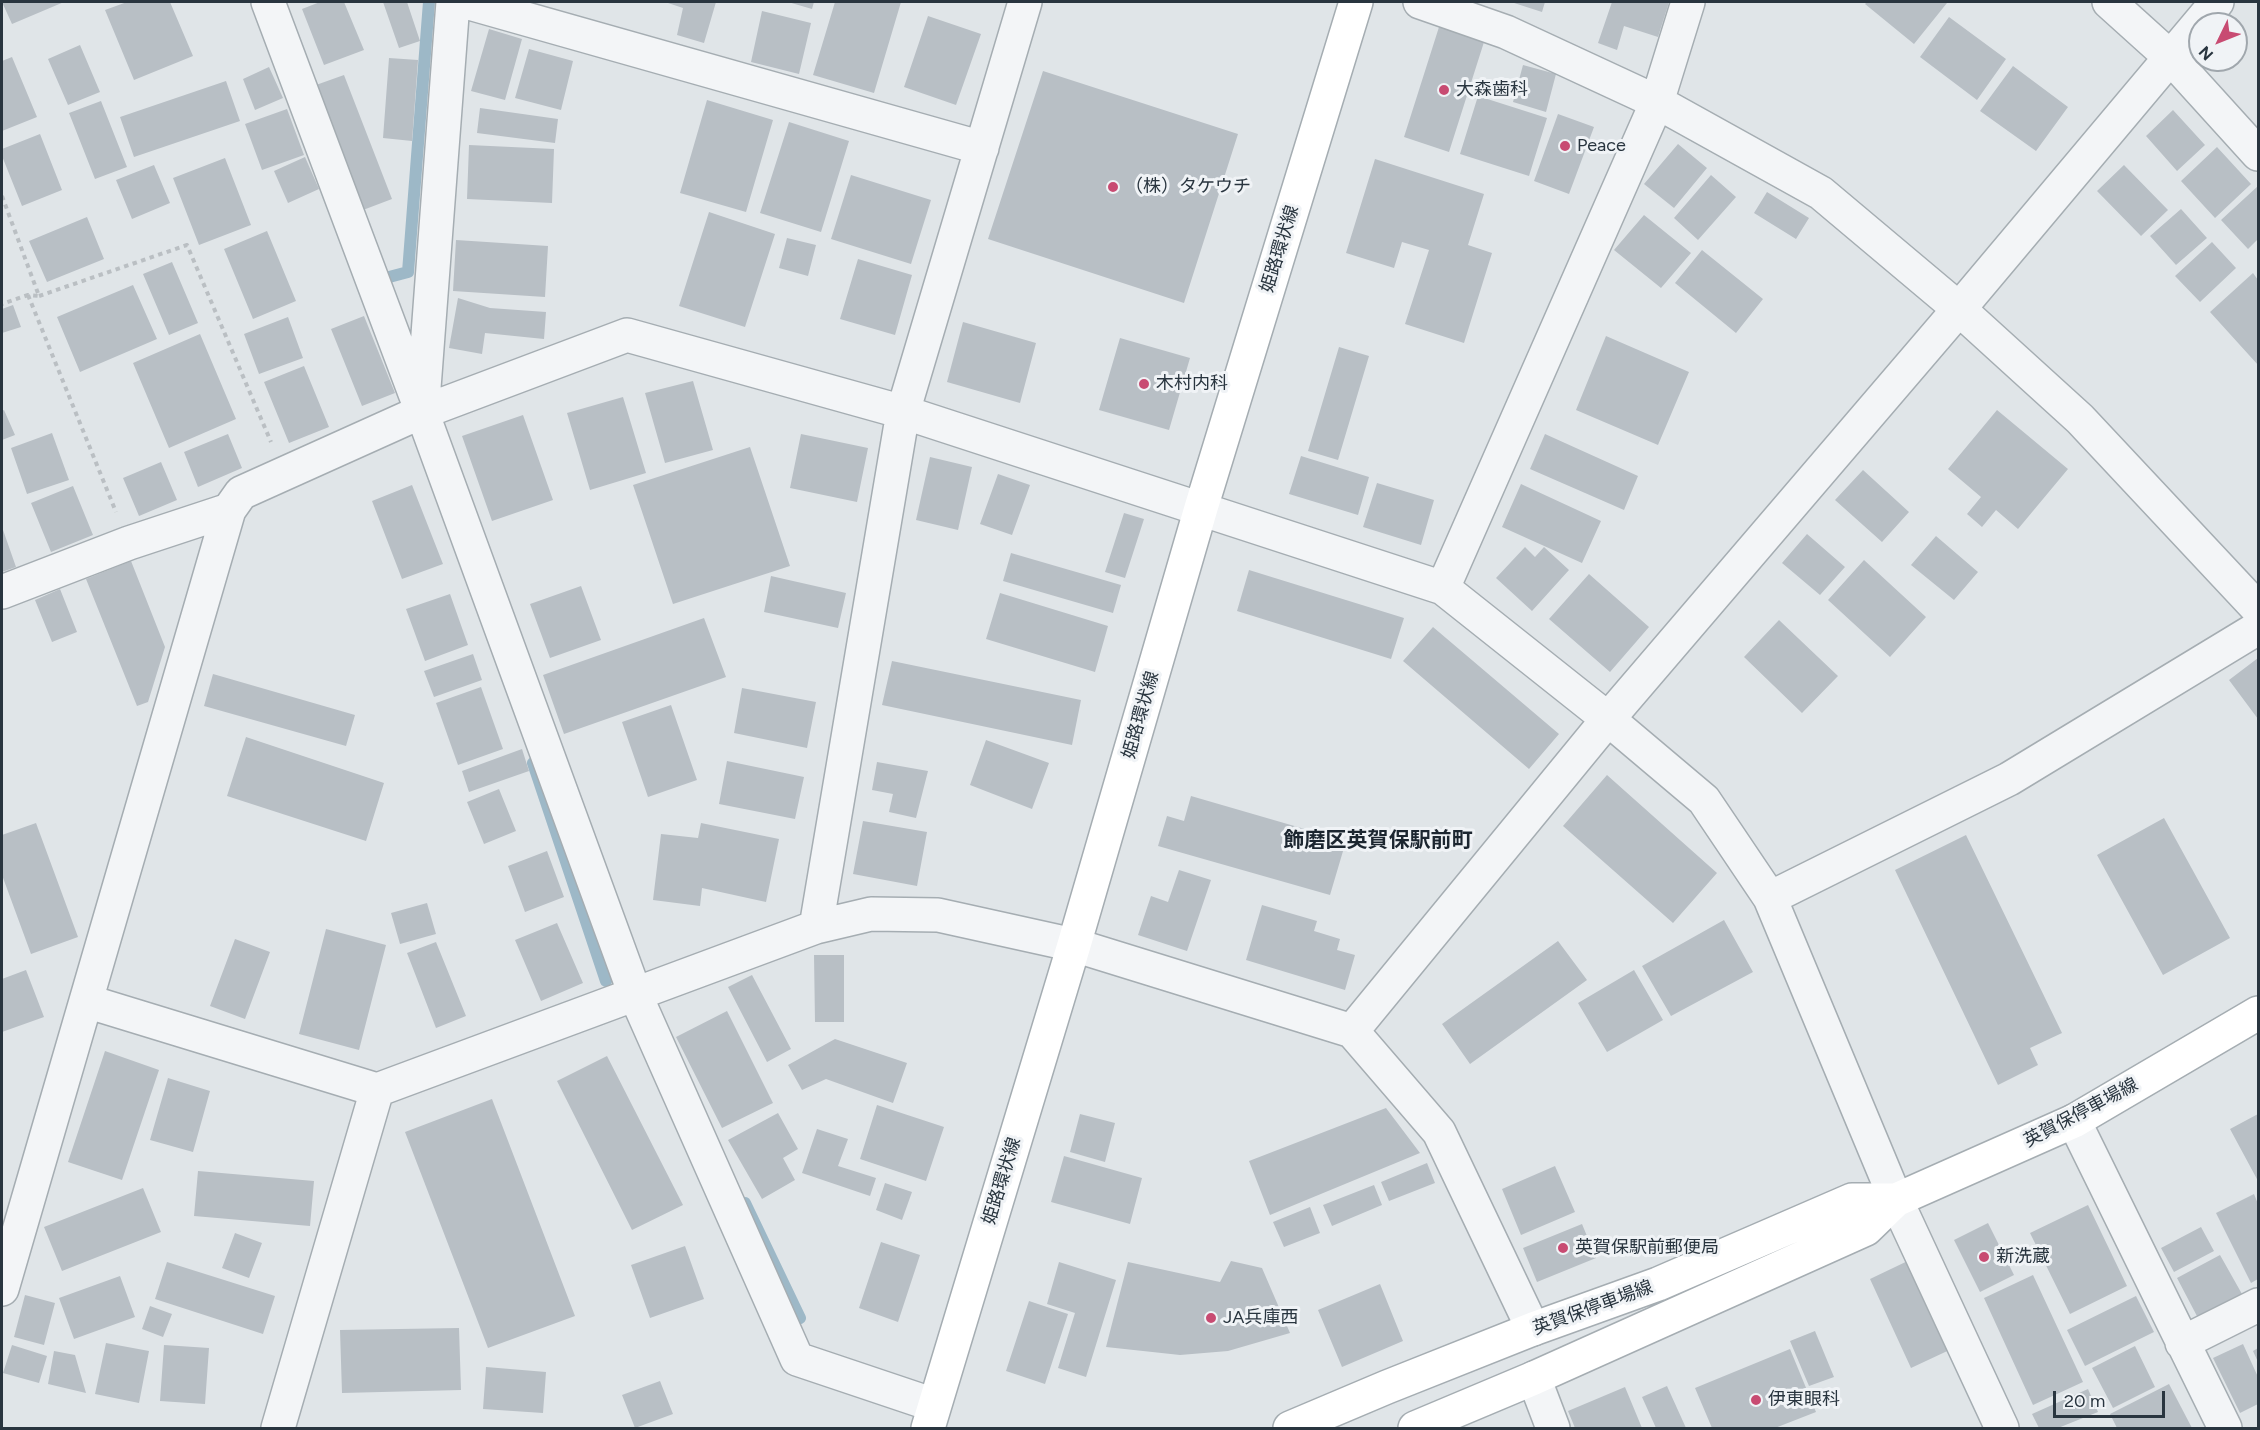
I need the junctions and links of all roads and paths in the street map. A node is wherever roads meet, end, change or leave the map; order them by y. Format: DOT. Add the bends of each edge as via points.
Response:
graph roads {
  1 [pos="268,2"];
  2 [pos="453,2"];
  3 [pos="466,2"];
  4 [pos="1025,2"];
  5 [pos="1356,2"];
  6 [pos="1420,2"];
  7 [pos="1688,2"];
  8 [pos="2109,2"];
  9 [pos="2217,2"];
  10 [pos="2170,57"];
  11 [pos="1657,102"];
  12 [pos="982,148"];
  13 [pos="2259,154"];
  14 [pos="2,196"];
  15 [pos="28,295"];
  16 [pos="39,296"];
  17 [pos="2,304"];
  18 [pos="1959,309"];
  19 [pos="422,412"];
  20 [pos="903,412"];
  21 [pos="284,473"];
  22 [pos="1201,508"];
  23 [pos="229,510"];
  24 [pos="129,543"];
  25 [pos="1443,588"];
  26 [pos="2,592"];
  27 [pos="2259,609"];
  28 [pos="2259,627"];
  29 [pos="1608,719"];
  30 [pos="1770,898"];
  31 [pos="816,927"];
  32 [pos="1074,945"];
  33 [pos="634,994"];
  34 [pos="86,1001"];
  35 [pos="2259,1013"];
  36 [pos="1352,1031"];
  37 [pos="377,1090"];
  38 [pos="2074,1121"];
  39 [pos="1896,1200"];
  40 [pos="2,1289"];
  41 [pos="2259,1305"];
  42 [pos="1533,1329"];
  43 [pos="2182,1343"];
  44 [pos="1534,1378"];
  45 [pos="931,1417"];
  46 [pos="278,1428"];
  47 [pos="1290,1428"];
  48 [pos="1415,1428"];
  49 [pos="1553,1428"];
  50 [pos="2002,1428"];
  51 [pos="2225,1428"];
  1 -- 19 [label="street"];
  2 -- 19 [label="street"];
  3 -- 12 [label="street"];
  4 -- 12 [label="street"];
  5 -- 22 [label="main road, 姫路環状線"];
  6 -- 11 [label="street" via="1506,32"];
  7 -- 11 [label="street"];
  8 -- 10 [label="street"];
  9 -- 10 [label="street"];
  10 -- 13 [label="street"];
  10 -- 18 [label="street"];
  11 -- 18 [label="street" via="1821,193"];
  11 -- 25 [label="street"];
  12 -- 20 [label="street"];
  14 -- 16 [label="path"];
  15 -- 16 [label="path"];
  15 -- 17 [label="path"];
  15 -- 24 [label="path"];
  16 -- 21 [label="path" via="187,245"];
  18 -- 27 [label="street" via="2080,419"];
  18 -- 29 [label="street"];
  19 -- 20 [label="street" via="627,335"];
  19 -- 21 [label="street"];
  19 -- 33 [label="street"];
  20 -- 22 [label="street"];
  20 -- 31 [label="street"];
  21 -- 23 [label="street" via="241,493"];
  22 -- 25 [label="street"];
  22 -- 32 [label="main road, 姫路環状線"];
  23 -- 24 [label="street"];
  23 -- 34 [label="street"];
  24 -- 26 [label="street"];
  25 -- 29 [label="street"];
  28 -- 30 [label="street" via="2009,779"];
  29 -- 30 [label="street" via="1704,800"];
  29 -- 36 [label="street"];
  30 -- 39 [label="street"];
  31 -- 32 [label="street" via="871,914 938,915"];
  31 -- 33 [label="street"];
  32 -- 36 [label="street"];
  32 -- 45 [label="main road, 姫路環状線"];
  33 -- 37 [label="street"];
  33 -- 45 [label="street" via="797,1359"];
  34 -- 37 [label="street"];
  34 -- 40 [label="street"];
  35 -- 38 [label="main road, 英賀保停車場線"];
  36 -- 42 [label="street" via="1439,1132"];
  37 -- 46 [label="street"];
  38 -- 39 [label="main road, 英賀保停車場線"];
  38 -- 43 [label="street"];
  39 -- 42 [label="main road, 英賀保停車場線" via="1852,1200 1658,1284"];
  39 -- 44 [label="main road, 英賀保停車場線" via="1866,1229"];
  39 -- 50 [label="street"];
  41 -- 43 [label="street"];
  42 -- 47 [label="main road, 英賀保停車場線"];
  43 -- 51 [label="street"];
  44 -- 48 [label="main road, 英賀保停車場線"];
  44 -- 49 [label="street"];
}
